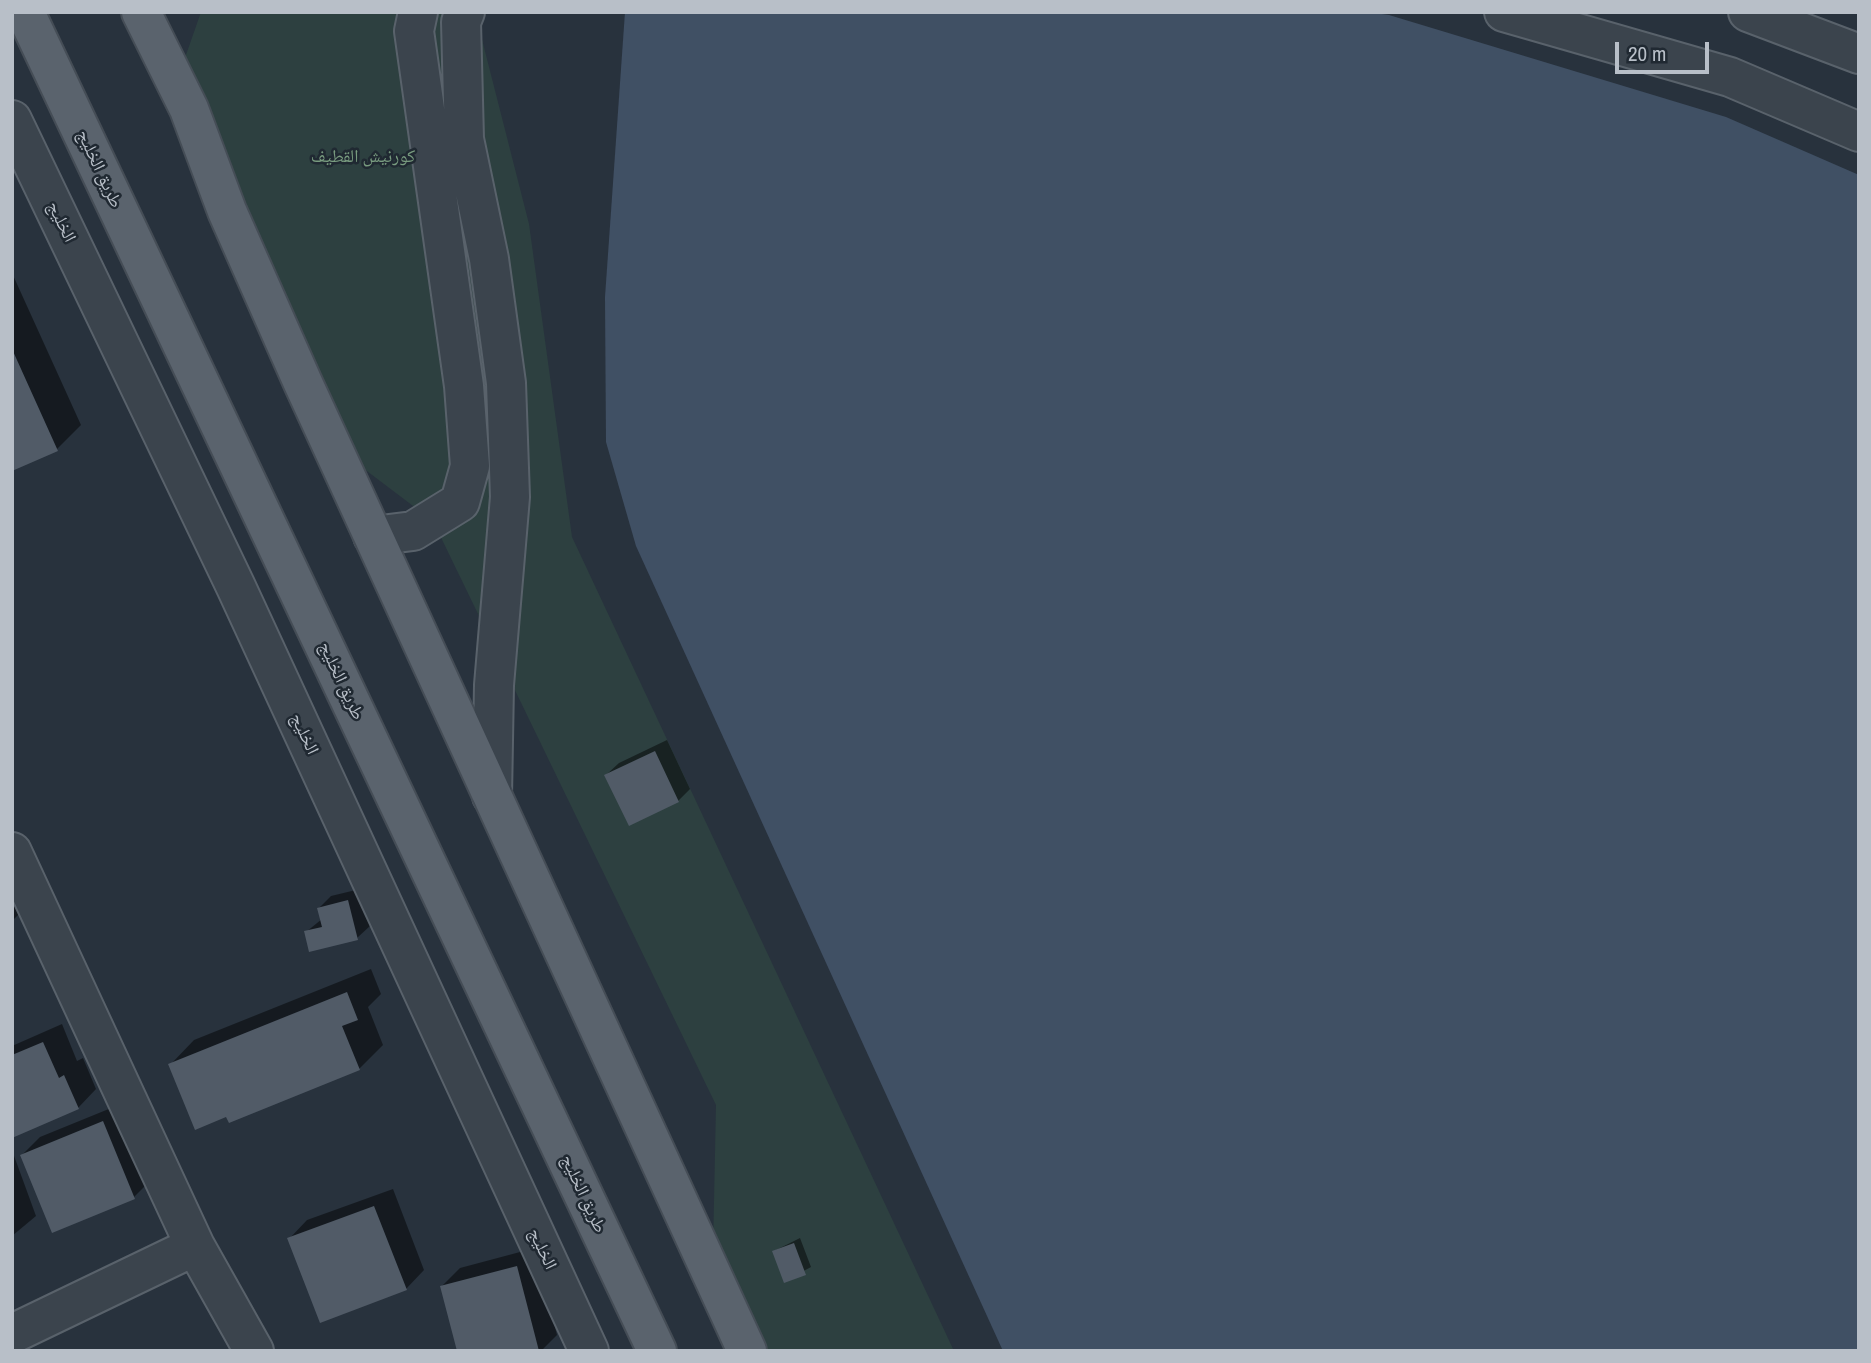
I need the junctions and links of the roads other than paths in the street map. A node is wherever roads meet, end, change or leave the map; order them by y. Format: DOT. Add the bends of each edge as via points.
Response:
graph roads {
  1 [pos="25,12"];
  2 [pos="141,12"];
  3 [pos="418,12"];
  4 [pos="465,12"];
  5 [pos="1504,12"];
  6 [pos="1748,12"];
  7 [pos="1859,54"];
  8 [pos="12,120"];
  9 [pos="1859,132"];
  10 [pos="373,536"];
  11 [pos="492,796"];
  12 [pos="12,852"];
  13 [pos="195,1246"];
  14 [pos="12,1334"];
  15 [pos="254,1351"];
  16 [pos="589,1351"];
  17 [pos="657,1351"];
  18 [pos="747,1351"];
  1 -- 17 [label="main road, طريق الخليج"];
  2 -- 10 [label="main road" via="189,109 227,211"];
  3 -- 10 [label="street" via="414,31 464,386 470,466 460,502 413,531"];
  4 -- 11 [label="street" via="461,22 464,139 489,259 504,370 510,497 494,685"];
  5 -- 9 [label="street" via="1730,78"];
  6 -- 7 [label="street"];
  8 -- 16 [label="street, الخليج" via="236,587"];
  10 -- 11 [label="main road"];
  11 -- 18 [label="main road"];
  12 -- 13 [label="street"];
  13 -- 14 [label="street"];
  13 -- 15 [label="street"];
}
